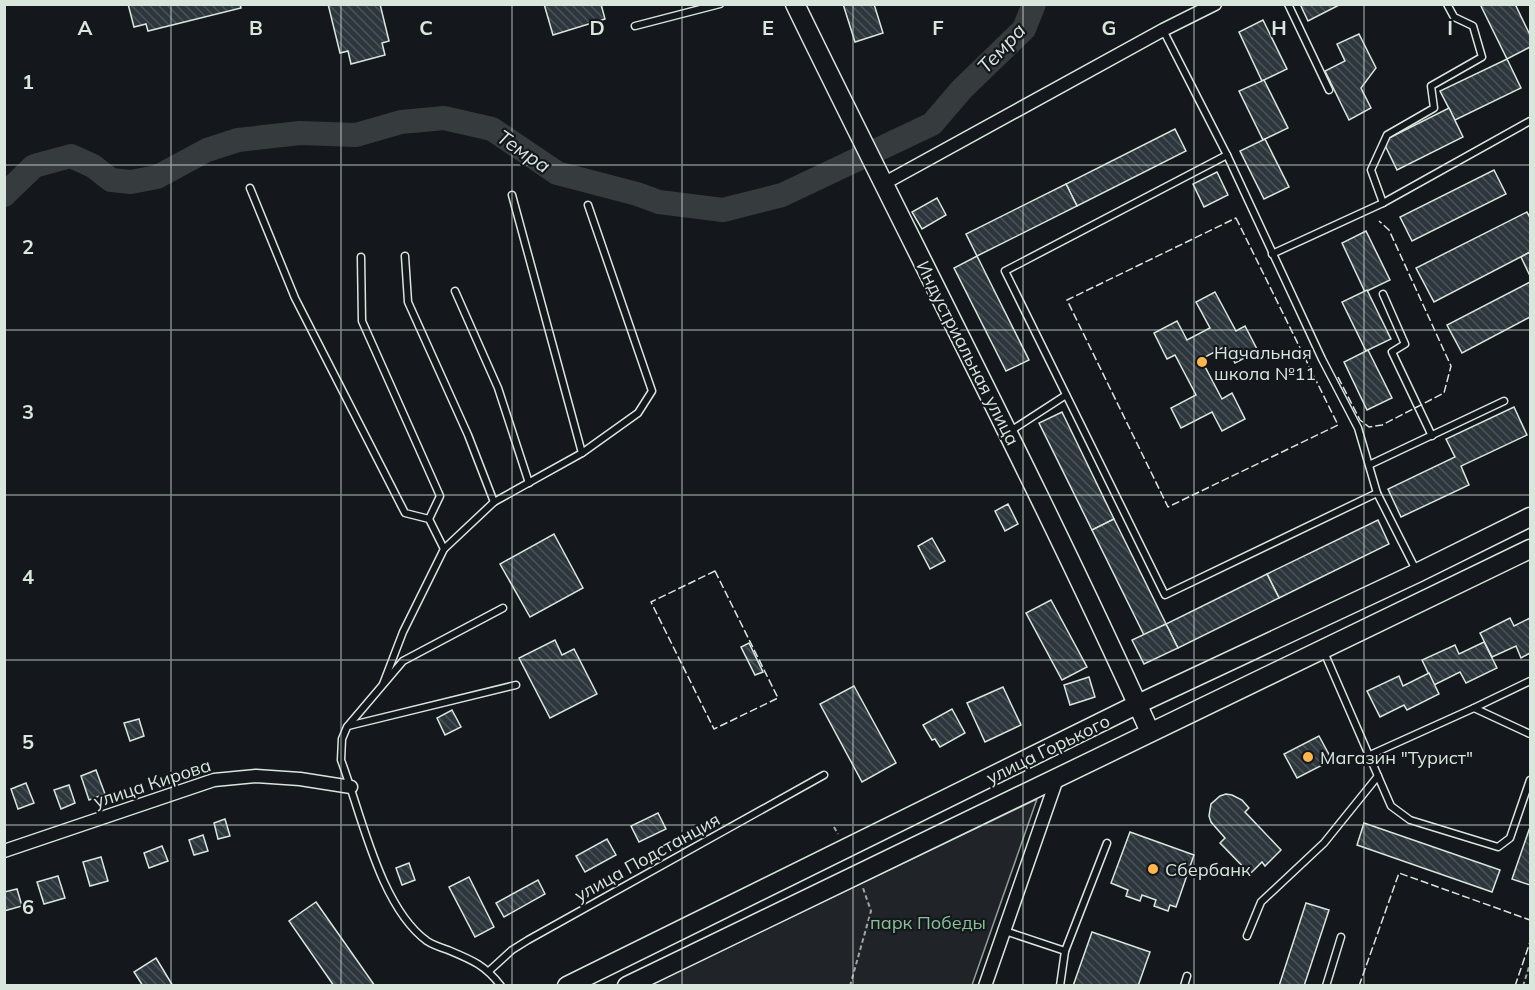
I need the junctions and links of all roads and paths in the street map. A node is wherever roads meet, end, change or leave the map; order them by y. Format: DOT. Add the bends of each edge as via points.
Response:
graph roads {
  1 [pos="720,4"];
  2 [pos="795,4"];
  3 [pos="1215,4"];
  4 [pos="1288,4"];
  5 [pos="1447,4"];
  6 [pos="635,26"];
  7 [pos="1163,30"];
  8 [pos="1329,90"];
  9 [pos="1530,121"];
  10 [pos="1227,155"];
  11 [pos="883,184"];
  12 [pos="250,188"];
  13 [pos="512,195"];
  14 [pos="1383,204"];
  15 [pos="588,205"];
  16 [pos="1272,254"];
  17 [pos="405,256"];
  18 [pos="361,257"];
  19 [pos="455,291"];
  20 [pos="1383,294"];
  21 [pos="1066,395"];
  22 [pos="1504,401"];
  23 [pos="1009,432"];
  24 [pos="1432,436"];
  25 [pos="582,453"];
  26 [pos="1369,465"];
  27 [pos="529,483"];
  28 [pos="1377,493"];
  29 [pos="494,502"];
  30 [pos="1530,517"];
  31 [pos="429,519"];
  32 [pos="444,549"];
  33 [pos="1530,549"];
  34 [pos="1417,573"];
  35 [pos="503,608"];
  36 [pos="1322,648"];
  37 [pos="1530,681"];
  38 [pos="383,684"];
  39 [pos="516,685"];
  40 [pos="1138,704"];
  41 [pos="1474,708"];
  42 [pos="347,726"];
  43 [pos="1150,732"];
  44 [pos="1530,734"];
  45 [pos="1370,754"];
  46 [pos="824,775"];
  47 [pos="1058,776"];
  48 [pos="1378,776"];
  49 [pos="1530,780"];
  50 [pos="351,787"];
  51 [pos="834,827"];
  52 [pos="1107,843"];
  53 [pos="845,849"];
  54 [pos="4,851"];
  55 [pos="858,873"];
  56 [pos="1005,930"];
  57 [pos="1247,936"];
  58 [pos="1341,938"];
  59 [pos="1065,951"];
  60 [pos="1530,964"];
  61 [pos="489,971"];
  62 [pos="1188,976"];
  63 [pos="501,986"];
  64 [pos="567,986"];
  65 [pos="627,986"];
  66 [pos="850,986"];
  67 [pos="985,986"];
  68 [pos="1060,986"];
  69 [pos="1185,986"];
  70 [pos="1326,986"];
  71 [pos="1523,986"];
  1 -- 6 [label="lane"];
  2 -- 11 [label="main road, Индустриальная улица"];
  3 -- 7 [label="street"];
  4 -- 8 [label="lane"];
  5 -- 14 [label="lane" via="1454,17 1473,26 1482,57 1431,86 1434,108 1387,135 1371,170"];
  7 -- 10 [label="lane"];
  7 -- 11 [label="street"];
  9 -- 14 [label="lane"];
  10 -- 16 [label="lane"];
  10 -- 21 [label="lane" via="1005,271"];
  11 -- 23 [label="main road, Индустриальная улица"];
  12 -- 31 [label="lane" via="295,297 405,513"];
  13 -- 25 [label="lane"];
  14 -- 16 [label="lane"];
  15 -- 25 [label="lane" via="652,391 638,413"];
  16 -- 26 [label="lane" via="1358,428"];
  17 -- 29 [label="lane" via="408,302"];
  18 -- 31 [label="lane" via="362,321 440,496"];
  19 -- 27 [label="lane" via="498,388"];
  20 -- 24 [label="lane" via="1405,344 1392,352"];
  21 -- 23 [label="lane"];
  21 -- 28 [label="lane" via="1165,595"];
  22 -- 24 [label="lane"];
  23 -- 40 [label="main road, Индустриальная улица"];
  24 -- 26 [label="lane"];
  25 -- 27 [label="lane"];
  26 -- 28 [label="lane"];
  27 -- 29 [label="lane"];
  28 -- 34 [label="lane"];
  29 -- 32 [label="lane"];
  30 -- 34 [label="main road, улица Горького"];
  31 -- 32 [label="lane"];
  32 -- 38 [label="lane" via="403,632"];
  33 -- 36 [label="main road, улица Горького"];
  34 -- 40 [label="main road, улица Горького"];
  35 -- 38 [label="lane" via="403,661"];
  36 -- 43 [label="main road, улица Горького"];
  36 -- 45 [label="lane"];
  37 -- 41 [label="lane"];
  38 -- 42 [label="lane"];
  39 -- 42 [label="lane"];
  40 -- 43 [label="main road, Индустриальная улица"];
  40 -- 53 [label="main road, улица Горького"];
  41 -- 44 [label="lane"];
  41 -- 45 [label="lane"];
  42 -- 50 [label="lane" via="341,760"];
  43 -- 47 [label="main road, улица Горького"];
  45 -- 48 [label="lane"];
  46 -- 61 [label="lane, улица Подстанция" via="528,940"];
  47 -- 55 [label="main road, улица Горького"];
  47 -- 56 [label="street"];
  48 -- 49 [label="lane" via="1391,806 1410,820 1498,847 1510,838"];
  48 -- 57 [label="lane" via="1324,843 1261,902"];
  50 -- 54 [label="street, улица Кирова" via="256,776 214,780"];
  50 -- 61 [label="lane" via="386,886 409,925 429,942"];
  51 -- 53 [label="path"];
  52 -- 59 [label="lane"];
  53 -- 64 [label="main road, улица Горького"];
  55 -- 65 [label="main road, улица Горького"];
  55 -- 66 [label="path" via="872,911"];
  56 -- 59 [label="lane"];
  56 -- 67 [label="street"];
  58 -- 70 [label="lane"];
  59 -- 68 [label="lane"];
  60 -- 71 [label="path"];
  61 -- 63 [label="lane"];
  62 -- 69 [label="lane"];
}
